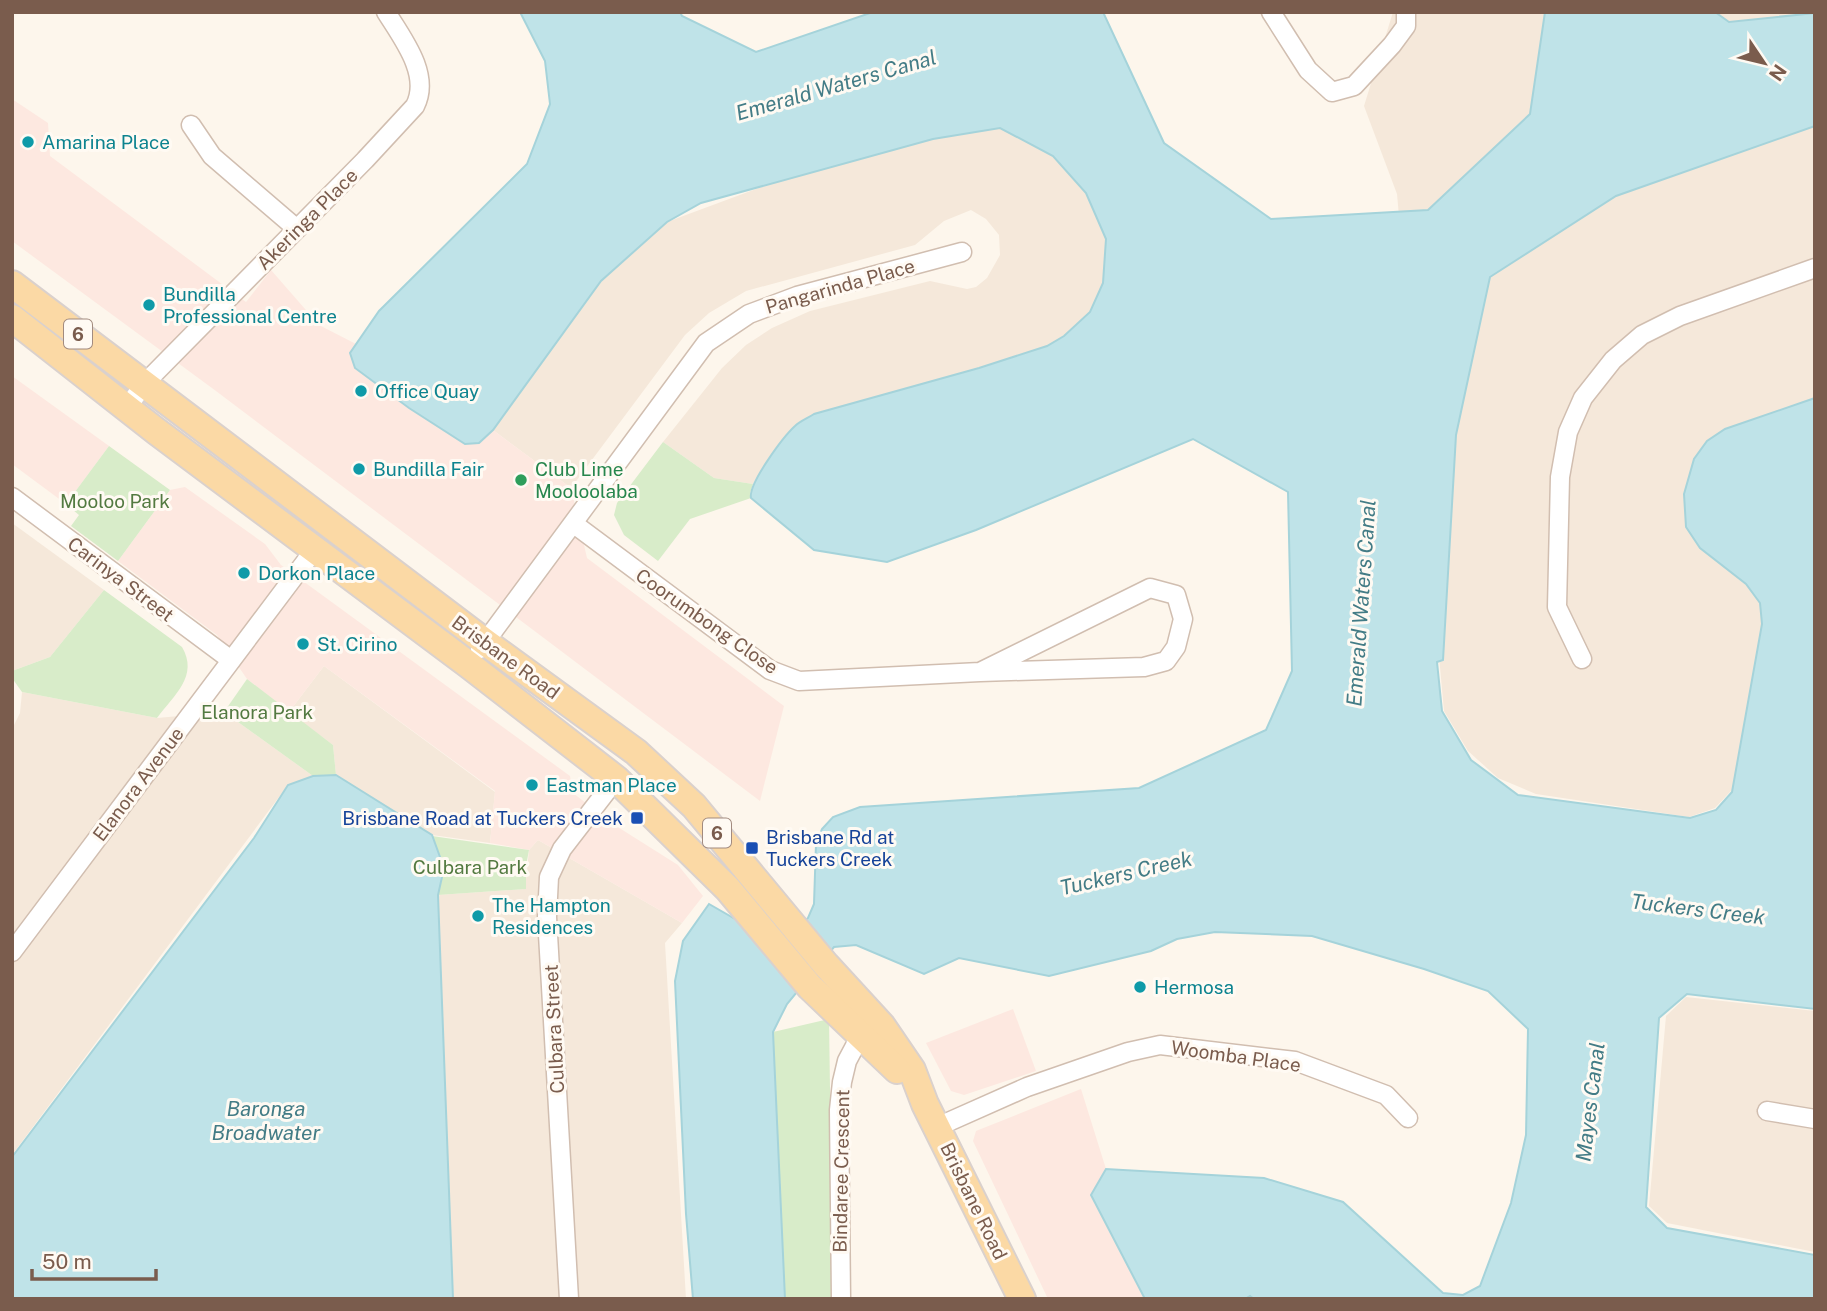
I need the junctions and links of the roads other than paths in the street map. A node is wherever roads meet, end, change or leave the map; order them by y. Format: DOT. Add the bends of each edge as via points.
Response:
graph roads {
  1 [pos="386,12"];
  2 [pos="1271,12"];
  3 [pos="1406,12"];
  4 [pos="191,125"];
  5 [pos="297,229"];
  6 [pos="962,252"];
  7 [pos="1815,268"];
  8 [pos="12,284"];
  9 [pos="12,318"];
  10 [pos="144,384"];
  11 [pos="127,408"];
  12 [pos="12,497"];
  13 [pos="573,524"];
  14 [pos="315,549"];
  15 [pos="485,642"];
  16 [pos="1582,659"];
  17 [pos="231,660"];
  18 [pos="468,665"];
  19 [pos="980,672"];
  20 [pos="636,752"];
  21 [pos="616,779"];
  22 [pos="12,952"];
  23 [pos="863,1006"];
  24 [pos="862,1034"];
  25 [pos="1767,1111"];
  26 [pos="931,1115"];
  27 [pos="1408,1118"];
  28 [pos="1815,1119"];
  29 [pos="569,1299"];
  30 [pos="841,1299"];
  31 [pos="1022,1299"];
  1 -- 5 [label="street, Akeringa Place" via="419,74 421,96 403,121"];
  2 -- 3 [label="street" via="1308,69 1332,92 1354,86 1392,45 1406,26"];
  4 -- 5 [label="street" via="212,156"];
  5 -- 10 [label="street, Akeringa Place"];
  6 -- 13 [label="street, Pangarinda Place" via="797,296 749,314 706,343"];
  7 -- 16 [label="street" via="1679,316 1642,335 1613,360 1583,398 1568,432 1560,477 1557,607"];
  8 -- 10 [label="main road, Brisbane Road / 6"];
  9 -- 11 [label="main road, Brisbane Road / 6"];
  10 -- 11 [label="street, Akeringa Place"];
  10 -- 15 [label="main road, Brisbane Road / 6"];
  11 -- 14 [label="main road, Brisbane Road / 6"];
  12 -- 17 [label="street, Carinya Street"];
  13 -- 15 [label="street, Pangarinda Place"];
  13 -- 19 [label="street, Coorumbong Close" via="771,670 799,681"];
  14 -- 17 [label="street, Elanora Avenue"];
  14 -- 18 [label="main road, Brisbane Road / 6"];
  15 -- 18 [label="street, Pangarinda Place"];
  15 -- 20 [label="main road, Brisbane Road / 6"];
  17 -- 22 [label="street, Elanora Avenue"];
  18 -- 21 [label="main road, Brisbane Road / 6"];
  19 -- 19 [label="street, Coorumbong Close" via="1150,588 1176,596 1183,619 1176,647 1166,661 1144,667"];
  20 -- 21 [label="main road"];
  20 -- 23 [label="main road, Brisbane Road / 6" via="694,806"];
  21 -- 24 [label="main road, Brisbane Road / 6" via="728,889 810,987"];
  21 -- 29 [label="street, Culbara Street" via="562,849 550,877 548,917"];
  23 -- 24 [label="street, Bindaree Crescent" via="866,1024"];
  23 -- 26 [label="main road, Brisbane Road / 6" via="912,1070"];
  24 -- 26 [label="main road, Brisbane Road / 6"];
  24 -- 30 [label="street, Bindaree Crescent" via="847,1061 839,1110"];
  25 -- 28 [label="street"];
  26 -- 27 [label="street, Woomba Place" via="1160,1045 1295,1061 1386,1095"];
  26 -- 31 [label="main road, Brisbane Road / 6"];
}
